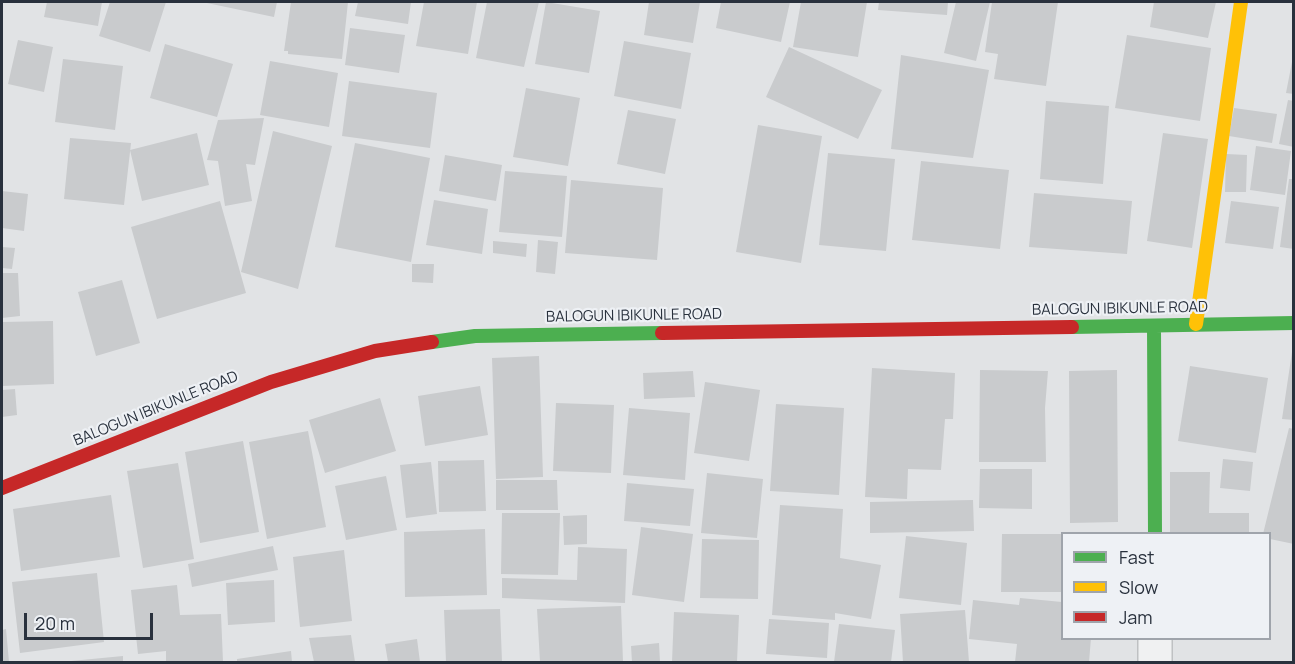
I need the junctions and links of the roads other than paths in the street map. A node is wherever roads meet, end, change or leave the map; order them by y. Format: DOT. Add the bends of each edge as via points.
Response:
graph roads {
  1 [pos="1241,2"];
  2 [pos="1293,323"];
  3 [pos="1196,324"];
  4 [pos="1154,326"];
  5 [pos="2,488"];
  6 [pos="1155,532"];
  7 [pos="1155,640"];
  8 [pos="1155,663"];
  1 -- 3 [label="street"];
  2 -- 3 [label="street, BALOGUN IBIKUNLE ROAD"];
  3 -- 4 [label="street, BALOGUN IBIKUNLE ROAD"];
  4 -- 5 [label="street, BALOGUN IBIKUNLE ROAD" via="475,336 375,351 271,381"];
  4 -- 6 [label="street"];
  7 -- 8 [label="street"];
}
